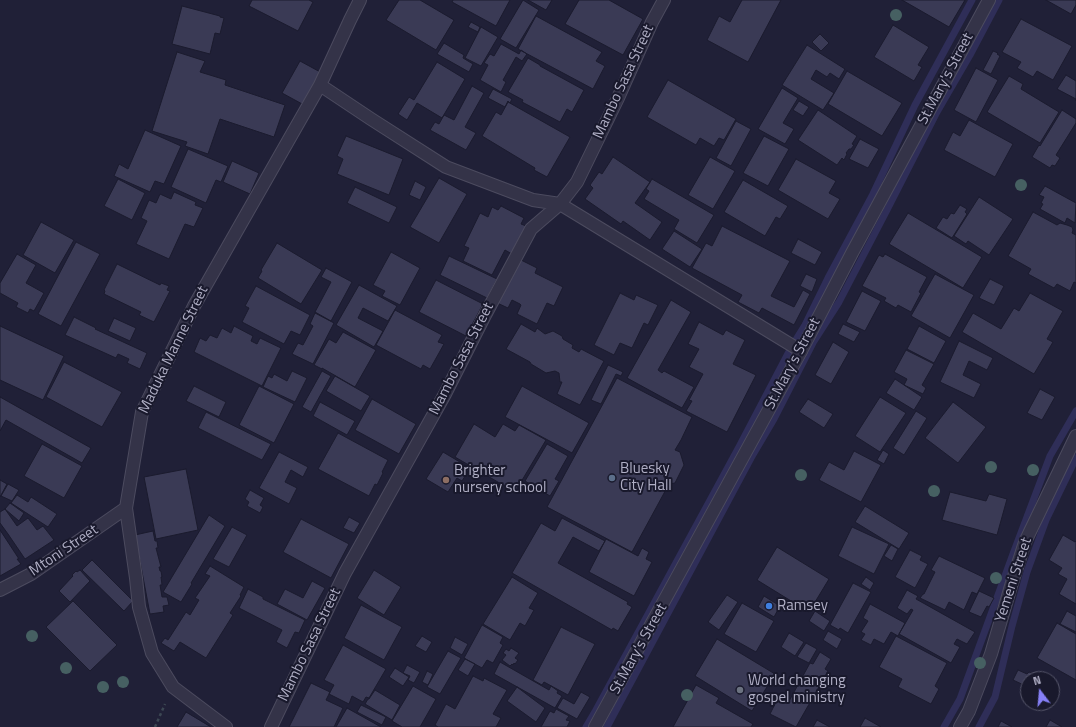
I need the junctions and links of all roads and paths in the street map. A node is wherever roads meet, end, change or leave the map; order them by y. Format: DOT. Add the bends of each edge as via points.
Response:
graph roads {
  1 [pos="360,0"];
  2 [pos="664,0"];
  3 [pos="989,0"];
  4 [pos="320,85"];
  5 [pos="560,204"];
  6 [pos="801,351"];
  7 [pos="1076,436"];
  8 [pos="126,508"];
  9 [pos="0,590"];
  10 [pos="173,687"];
  11 [pos="155,727"];
  12 [pos="226,727"];
  13 [pos="270,727"];
  14 [pos="595,727"];
  15 [pos="960,727"];
  1 -- 4 [label="street, Maduka Manne Street"];
  2 -- 5 [label="street, Mambo Sasa Street" via="577,182"];
  3 -- 6 [label="street, St.Mary's Street"];
  4 -- 5 [label="street" via="446,167 533,200"];
  4 -- 8 [label="street, Maduka Manne Street" via="194,306 142,412"];
  5 -- 6 [label="street"];
  5 -- 13 [label="street, Mambo Sasa Street" via="531,229 445,394 344,573"];
  6 -- 14 [label="street, St.Mary's Street"];
  7 -- 15 [label="street, Yemeni Street" via="1025,542 991,654 969,711"];
  8 -- 9 [label="street, Mtoni Street" via="31,574"];
  8 -- 10 [label="street, Maduka Manne Street" via="138,607 152,653"];
  10 -- 11 [label="path"];
  10 -- 12 [label="street, Maduka Manne Street"];
}
